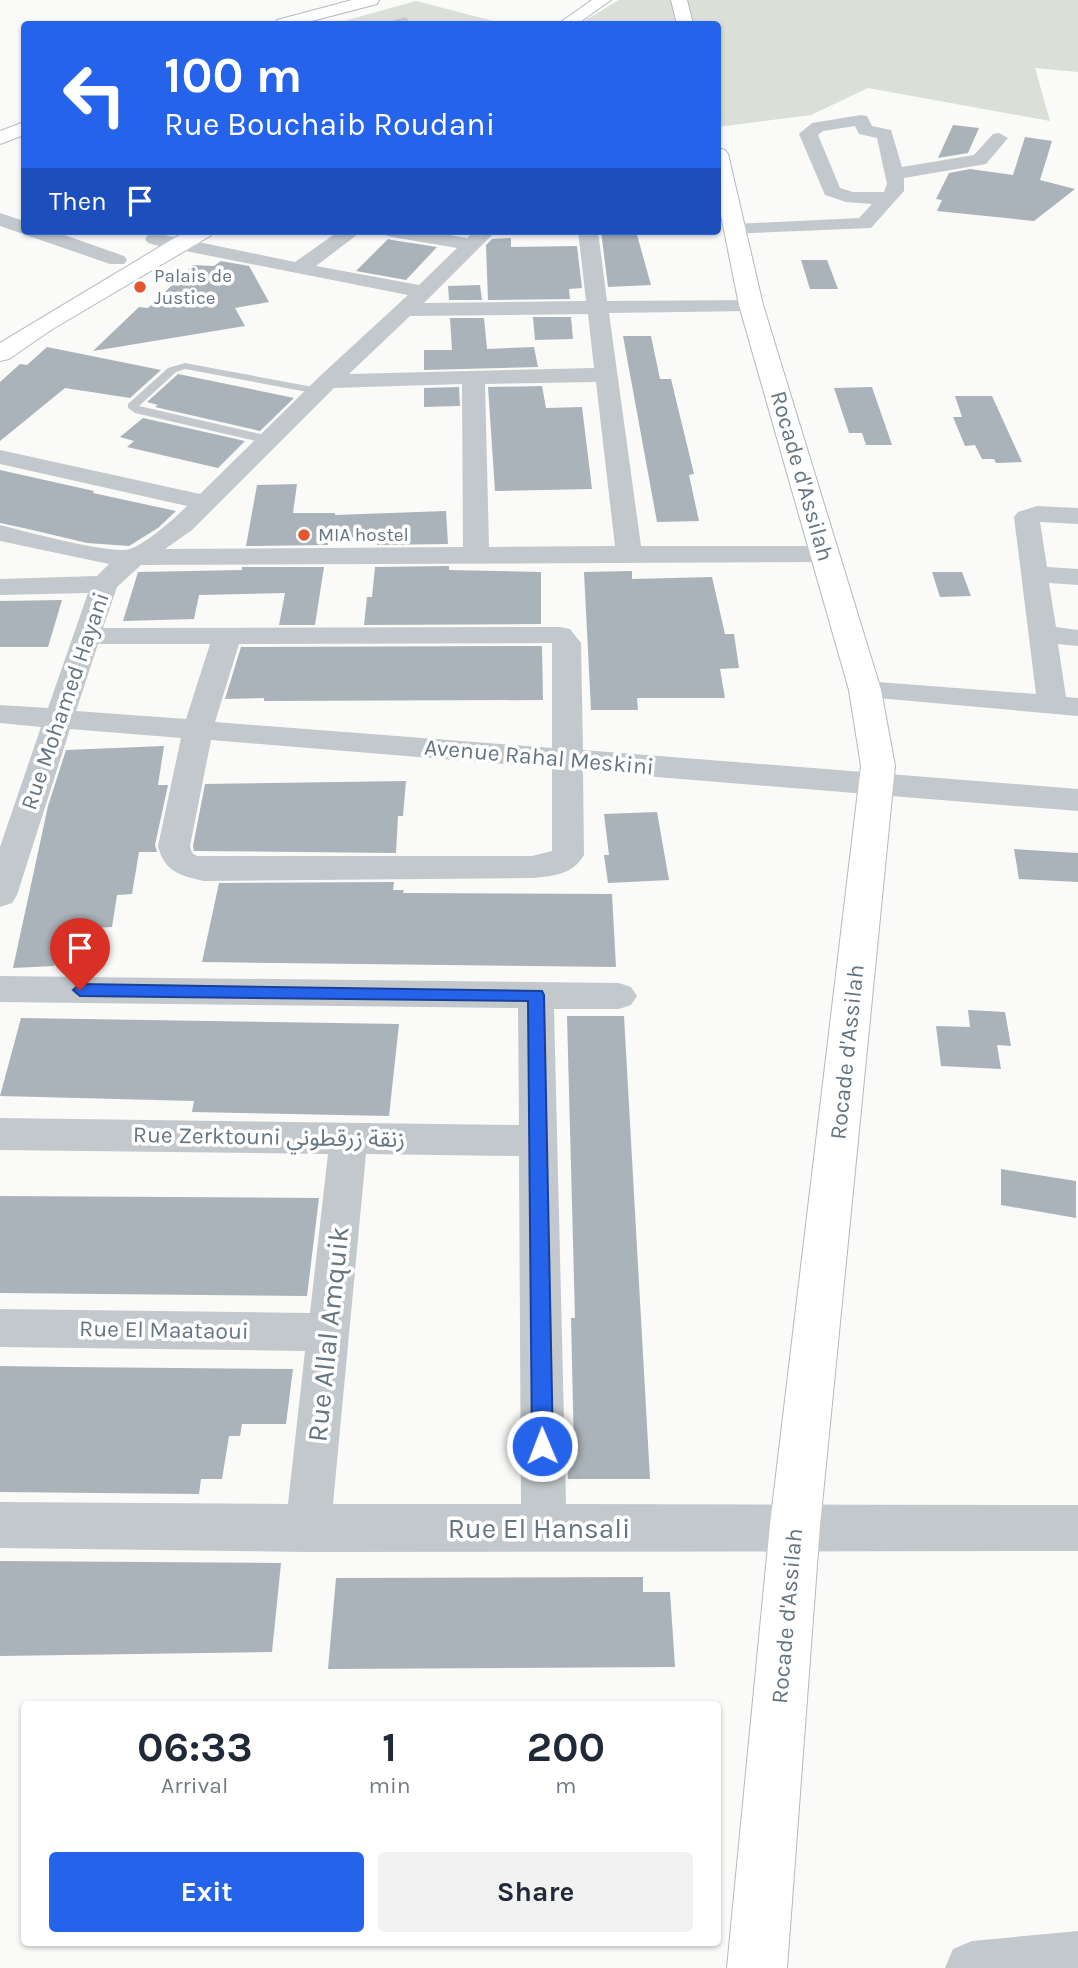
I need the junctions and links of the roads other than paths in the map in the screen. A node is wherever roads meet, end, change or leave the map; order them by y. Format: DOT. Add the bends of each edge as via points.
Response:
graph roads {
  1 [pos="347,0"];
  2 [pos="371,0"];
  3 [pos="583,0"];
  4 [pos="603,0"];
  5 [pos="679,0"];
  6 [pos="406,19"];
  7 [pos="281,21"];
  8 [pos="283,21"];
  9 [pos="400,21"];
  10 [pos="554,21"];
  11 [pos="571,21"];
  12 [pos="684,21"];
  13 [pos="21,119"];
  14 [pos="0,128"];
  15 [pos="21,129"];
  16 [pos="0,138"];
  17 [pos="999,138"];
  18 [pos="894,174"];
  19 [pos="721,175"];
  20 [pos="890,197"];
  21 [pos="0,219"];
  22 [pos="21,227"];
  23 [pos="734,230"];
  24 [pos="45,235"];
  25 [pos="346,235"];
  26 [pos="442,235"];
  27 [pos="588,235"];
  28 [pos="168,238"];
  29 [pos="479,238"];
  30 [pos="117,260"];
  31 [pos="299,269"];
  32 [pos="424,292"];
  33 [pos="751,305"];
  34 [pos="596,309"];
  35 [pos="405,310"];
  36 [pos="12,320"];
  37 [pos="0,354"];
  38 [pos="604,375"];
  39 [pos="473,377"];
  40 [pos="323,386"];
  41 [pos="270,440"];
  42 [pos="0,457"];
  43 [pos="206,503"];
  44 [pos="1078,516"];
  45 [pos="0,533"];
  46 [pos="476,554"];
  47 [pos="629,554"];
  48 [pos="825,554"];
  49 [pos="132,558"];
  50 [pos="1036,574"];
  51 [pos="1078,577"];
  52 [pos="104,584"];
  53 [pos="0,587"];
  54 [pos="1044,634"];
  55 [pos="86,636"];
  56 [pos="227,636"];
  57 [pos="1078,638"];
  58 [pos="865,690"];
  59 [pos="1065,706"];
  60 [pos="0,714"];
  61 [pos="60,719"];
  62 [pos="198,730"];
  63 [pos="570,759"];
  64 [pos="877,784"];
  65 [pos="1078,800"];
  66 [pos="0,895"];
  67 [pos="0,989"];
  68 [pos="536,995"];
  69 [pos="618,996"];
  70 [pos="0,1134"];
  71 [pos="349,1138"];
  72 [pos="538,1141"];
  73 [pos="0,1328"];
  74 [pos="327,1332"];
  75 [pos="0,1525"];
  76 [pos="795,1525"];
  77 [pos="1078,1528"];
  78 [pos="308,1529"];
  79 [pos="544,1529"];
  80 [pos="1078,1958"];
  81 [pos="758,1968"];
  82 [pos="972,1968"];
  1 -- 7 [label="street"];
  2 -- 8 [label="street"];
  3 -- 10 [label="street"];
  4 -- 11 [label="street"];
  5 -- 12 [label="street"];
  6 -- 9 [label="lane"];
  13 -- 14 [label="street"];
  15 -- 16 [label="street"];
  17 -- 18 [label="street" via="980,160"];
  18 -- 20 [label="street" via="896,188"];
  18 -- 20 [label="street" via="886,136 865,130 862,121 818,127 808,134 832,191 846,197"];
  19 -- 23 [label="street, Rocade d'Assilah"];
  20 -- 23 [label="street" via="863,224"];
  21 -- 22 [label="street"];
  23 -- 33 [label="street, Rocade d'Assilah"];
  24 -- 30 [label="street"];
  25 -- 31 [label="street"];
  26 -- 29 [label="street"];
  27 -- 34 [label="street"];
  28 -- 30 [label="street"];
  28 -- 31 [label="street"];
  28 -- 37 [label="street"];
  29 -- 32 [label="street, Rue Mohamed Hayani"];
  30 -- 36 [label="street"];
  31 -- 32 [label="street"];
  32 -- 35 [label="street, Rue Mohamed Hayani"];
  33 -- 34 [label="street"];
  33 -- 48 [label="street, Rocade d'Assilah"];
  34 -- 35 [label="street"];
  34 -- 38 [label="street"];
  35 -- 40 [label="street, Rue Mohamed Hayani"];
  38 -- 39 [label="street"];
  38 -- 47 [label="street"];
  39 -- 40 [label="street"];
  39 -- 46 [label="street"];
  40 -- 41 [label="street, Rue Mohamed Hayani"];
  40 -- 41 [label="lane" via="185,366 172,370 132,406"];
  41 -- 43 [label="street, Rue Mohamed Hayani"];
  42 -- 43 [label="street"];
  43 -- 49 [label="street, Rue Mohamed Hayani" via="173,534"];
  44 -- 50 [label="street" via="1027,517"];
  45 -- 49 [label="street" via="107,557"];
  46 -- 47 [label="street"];
  46 -- 49 [label="street"];
  47 -- 48 [label="street"];
  48 -- 58 [label="street, Rocade d'Assilah"];
  49 -- 52 [label="street, Rue Mohamed Hayani"];
  50 -- 51 [label="street"];
  50 -- 54 [label="street"];
  52 -- 53 [label="street"];
  52 -- 55 [label="street, Rue Mohamed Hayani"];
  54 -- 57 [label="street"];
  54 -- 59 [label="street"];
  55 -- 56 [label="street"];
  55 -- 61 [label="street, Rue Mohamed Hayani"];
  56 -- 62 [label="street"];
  56 -- 63 [label="street" via="559,635 568,643"];
  58 -- 59 [label="street"];
  58 -- 64 [label="street, Rocade d'Assilah" via="877,747"];
  60 -- 61 [label="street, Avenue Rahal Meskini"];
  61 -- 62 [label="street, Avenue Rahal Meskini"];
  61 -- 66 [label="street, Rue Mohamed Hayani"];
  62 -- 63 [label="street, Avenue Rahal Meskini"];
  62 -- 63 [label="street" via="174,846 177,859 186,866 204,869 551,866 568,855"];
  63 -- 64 [label="street, Avenue Rahal Meskini"];
  64 -- 65 [label="street, Avenue Rahal Meskini"];
  64 -- 76 [label="street, Rocade d'Assilah"];
  67 -- 68 [label="street"];
  68 -- 69 [label="street"];
  68 -- 72 [label="street"];
  70 -- 71 [label="street, Rue Zerktouni زنقة زرقطوني"];
  71 -- 72 [label="street, Rue Zerktouni زنقة زرقطوني"];
  71 -- 74 [label="street, Rue Allal Amquik"];
  72 -- 79 [label="street"];
  73 -- 74 [label="street, Rue El Maataoui"];
  74 -- 78 [label="street, Rue Allal Amquik"];
  75 -- 78 [label="street, Rue El Hansali"];
  76 -- 77 [label="street, Rue El Hansali"];
  76 -- 79 [label="street, Rue El Hansali"];
  76 -- 81 [label="street, Rocade d'Assilah"];
  78 -- 79 [label="street, Rue El Hansali"];
  80 -- 82 [label="street"];
}
